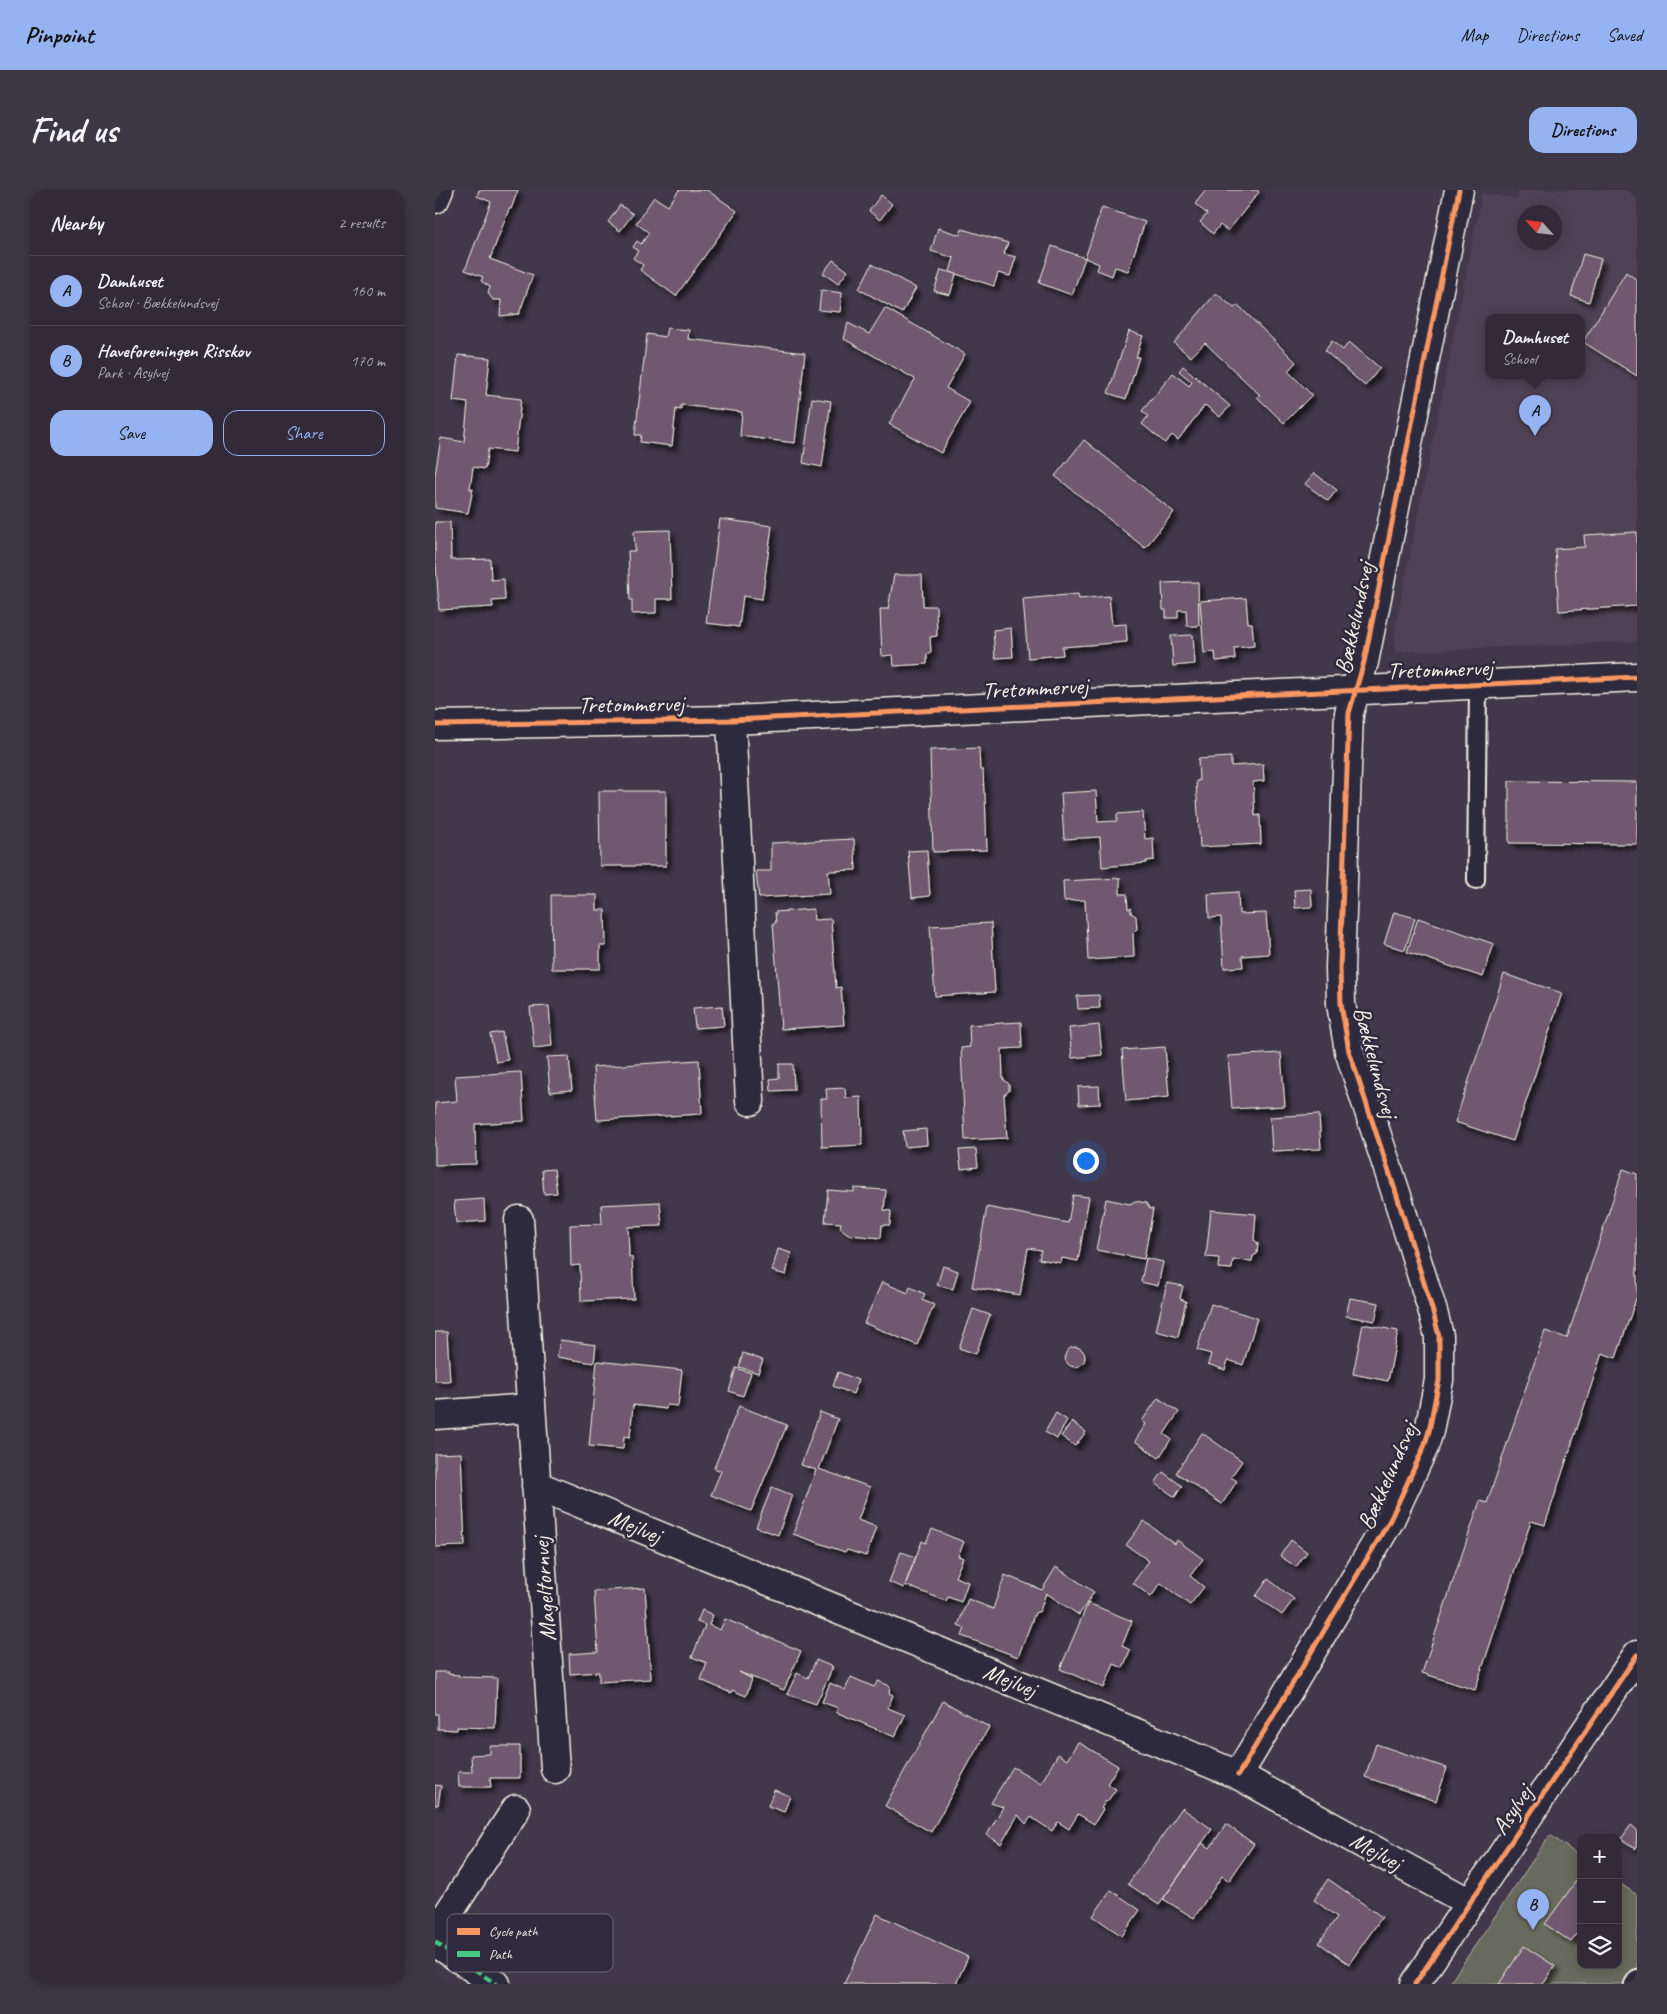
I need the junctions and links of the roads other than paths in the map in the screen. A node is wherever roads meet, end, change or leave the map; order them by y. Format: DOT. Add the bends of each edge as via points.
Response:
graph roads {
  1 [pos="439,190"];
  2 [pos="1459,190"];
  3 [pos="435,199"];
  4 [pos="1637,677"];
  5 [pos="1478,685"];
  6 [pos="1356,690"];
  7 [pos="731,720"];
  8 [pos="435,724"];
  9 [pos="1476,880"];
  10 [pos="750,1101"];
  11 [pos="519,1220"];
  12 [pos="531,1408"];
  13 [pos="435,1415"];
  14 [pos="536,1485"];
  15 [pos="1637,1655"];
  16 [pos="555,1769"];
  17 [pos="1238,1775"];
  18 [pos="516,1810"];
  19 [pos="1470,1903"];
  20 [pos="448,1914"];
  21 [pos="447,1916"];
  22 [pos="435,1934"];
  23 [pos="435,1942"];
  24 [pos="447,1950"];
  25 [pos="479,1972"];
  26 [pos="1637,1978"];
  27 [pos="1418,1983"];
  28 [pos="496,1984"];
  29 [pos="1633,1984"];
  1 -- 3 [label="street"];
  2 -- 6 [label="street, Bækkelundsvej"];
  4 -- 5 [label="street, Tretommervej"];
  5 -- 6 [label="street, Tretommervej"];
  5 -- 9 [label="lane"];
  6 -- 7 [label="street, Tretommervej"];
  6 -- 17 [label="street, Bækkelundsvej" via="1349,713 1341,1004 1349,1051 1433,1312 1439,1336 1439,1380 1424,1446 1390,1520"];
  7 -- 8 [label="street, Tretommervej"];
  7 -- 10 [label="street"];
  11 -- 12 [label="street, Mageltornvej"];
  12 -- 13 [label="street"];
  12 -- 14 [label="street, Mageltornvej"];
  14 -- 16 [label="street, Mageltornvej"];
  14 -- 17 [label="street, Mejlvej"];
  15 -- 19 [label="street, Asylvej"];
  17 -- 19 [label="street, Mejlvej"];
  18 -- 20 [label="street"];
  19 -- 27 [label="street, Asylvej"];
  21 -- 22 [label="street"];
  23 -- 24 [label="street"];
  25 -- 28 [label="street"];
  26 -- 29 [label="lane"];
}
